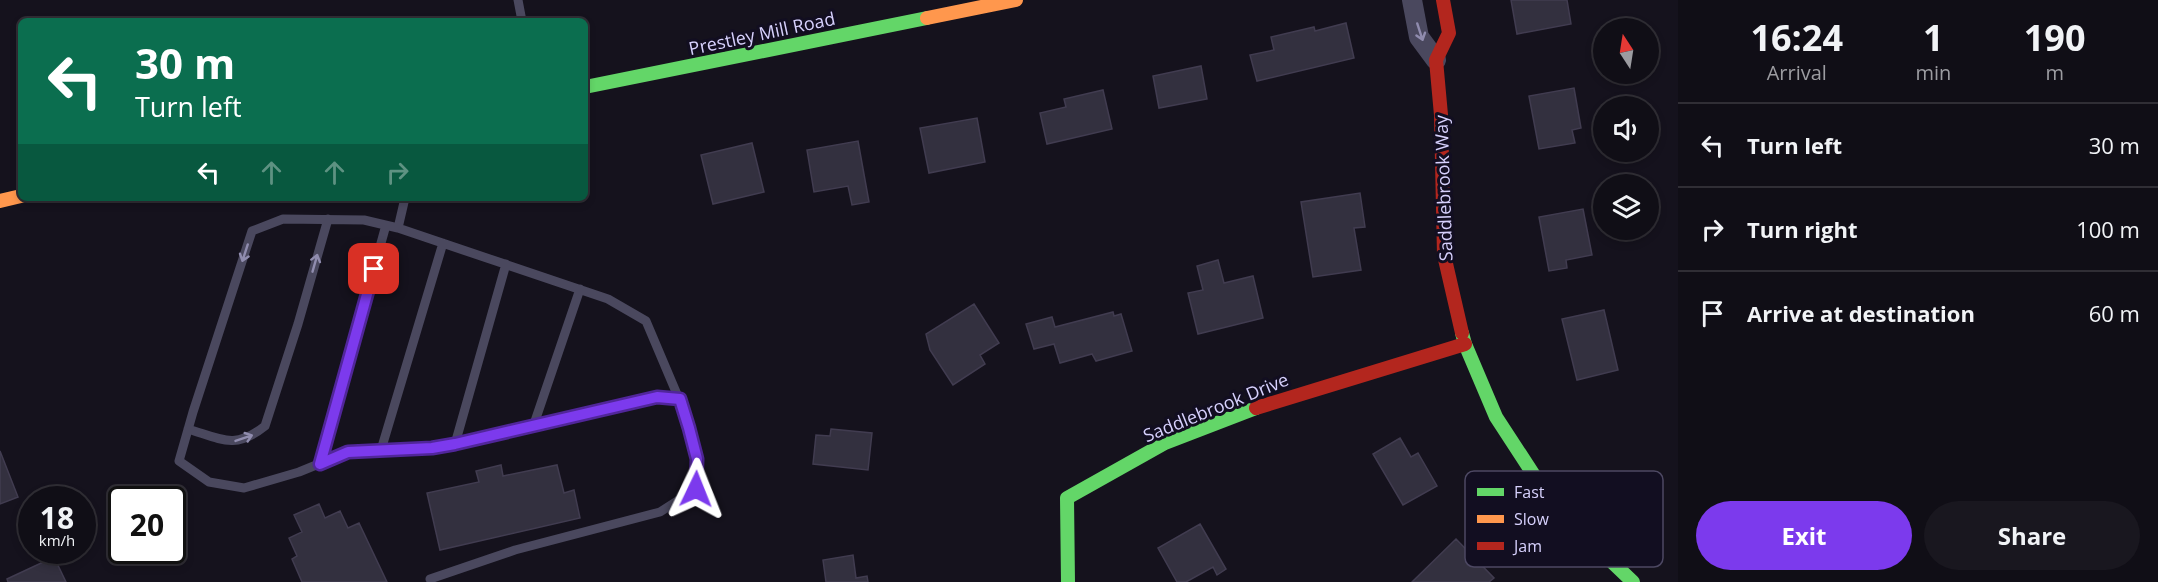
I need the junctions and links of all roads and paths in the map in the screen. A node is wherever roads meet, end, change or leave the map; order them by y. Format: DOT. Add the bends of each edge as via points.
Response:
graph roads {
  1 [pos="518,0"];
  2 [pos="1016,0"];
  3 [pos="1412,0"];
  4 [pos="1443,0"];
  5 [pos="521,18"];
  6 [pos="1436,60"];
  7 [pos="588,86"];
  8 [pos="18,197"];
  9 [pos="0,201"];
  10 [pos="404,201"];
  11 [pos="328,219"];
  12 [pos="386,225"];
  13 [pos="398,228"];
  14 [pos="444,243"];
  15 [pos="506,264"];
  16 [pos="580,289"];
  17 [pos="1465,344"];
  18 [pos="680,399"];
  19 [pos="533,427"];
  20 [pos="188,429"];
  21 [pos="455,444"];
  22 [pos="381,450"];
  23 [pos="320,464"];
  24 [pos="1531,471"];
  25 [pos="1618,567"];
  26 [pos="430,579"];
  27 [pos="1068,582"];
  28 [pos="1633,582"];
  1 -- 5 [label="lane"];
  2 -- 7 [label="street, Prestley Mill Road"];
  3 -- 6 [label="street, one-way" via="1419,37"];
  4 -- 6 [label="street" via="1449,33"];
  6 -- 17 [label="street, Saddlebrook Way" via="1444,255"];
  8 -- 9 [label="street"];
  10 -- 13 [label="lane"];
  11 -- 12 [label="lane" via="364,219"];
  11 -- 20 [label="lane, one-way" via="284,219 252,231"];
  20 -- 11 [label="lane, one-way" via="232,442 254,435 264,426"];
  12 -- 13 [label="lane"];
  12 -- 23 [label="lane"];
  13 -- 14 [label="lane"];
  14 -- 15 [label="lane"];
  14 -- 22 [label="lane"];
  15 -- 16 [label="lane"];
  15 -- 21 [label="lane"];
  16 -- 18 [label="lane" via="608,299 646,321"];
  16 -- 19 [label="lane"];
  17 -- 24 [label="street, Saddlebrook Way" via="1496,417"];
  17 -- 27 [label="street, Saddlebrook Drive" via="1269,403 1176,439 1067,498"];
  18 -- 19 [label="lane" via="657,397"];
  18 -- 26 [label="lane" via="697,459 696,489 660,512 515,550"];
  19 -- 21 [label="lane"];
  20 -- 23 [label="lane" via="179,461 209,482 244,488"];
  21 -- 22 [label="lane"];
  22 -- 23 [label="lane" via="348,452"];
  25 -- 28 [label="street, Saddlebrook Way"];
}
